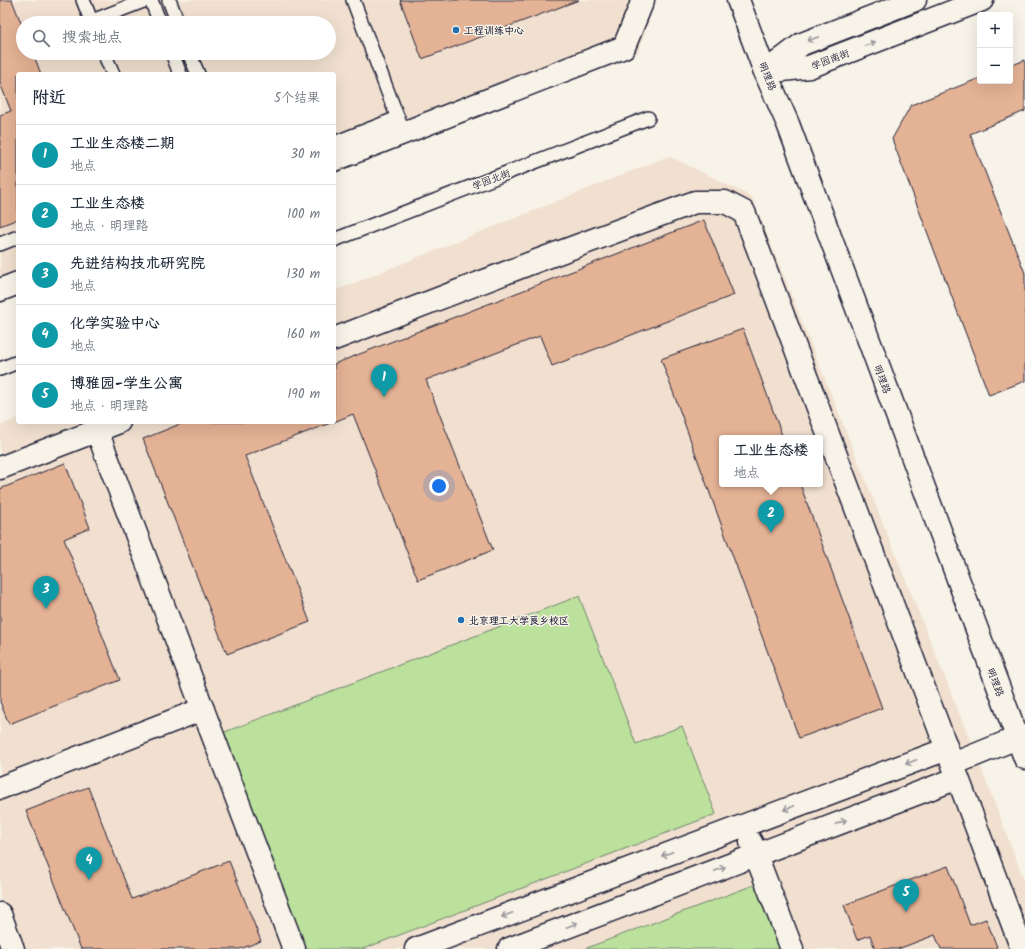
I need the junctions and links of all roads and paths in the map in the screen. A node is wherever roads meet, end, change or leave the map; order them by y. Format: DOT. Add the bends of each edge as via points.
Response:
graph roads {
  1 [pos="83,0"];
  2 [pos="146,0"];
  3 [pos="151,0"];
  4 [pos="169,0"];
  5 [pos="353,0"];
  6 [pos="643,0"];
  7 [pos="738,0"];
  8 [pos="915,0"];
  9 [pos="982,0"];
  10 [pos="90,16"];
  11 [pos="107,16"];
  12 [pos="157,16"];
  13 [pos="175,16"];
  14 [pos="107,60"];
  15 [pos="175,60"];
  16 [pos="193,60"];
  17 [pos="112,72"];
  18 [pos="179,72"];
  19 [pos="197,72"];
  20 [pos="765,72"];
  21 [pos="648,118"];
  22 [pos="401,125"];
  23 [pos="336,142"];
  24 [pos="336,159"];
  25 [pos="16,238"];
  26 [pos="336,239"];
  27 [pos="0,244"];
  28 [pos="16,284"];
  29 [pos="0,290"];
  30 [pos="336,338"];
  31 [pos="16,363"];
  32 [pos="0,369"];
  33 [pos="114,424"];
  34 [pos="97,431"];
  35 [pos="0,468"];
  36 [pos="203,709"];
  37 [pos="1022,744"];
  38 [pos="953,764"];
  39 [pos="0,788"];
  40 [pos="745,825"];
  41 [pos="756,855"];
  42 [pos="529,907"];
  43 [pos="0,914"];
  44 [pos="542,943"];
  45 [pos="13,949"];
  46 [pos="294,949"];
  47 [pos="416,949"];
  48 [pos="510,949"];
  49 [pos="792,949"];
  50 [pos="1022,949"];
  1 -- 10 [label="lane"];
  2 -- 11 [label="lane"];
  3 -- 12 [label="lane"];
  4 -- 13 [label="lane"];
  5 -- 22 [label="lane"];
  6 -- 22 [label="street" via="624,47"];
  7 -- 20 [label="street, 明理路"];
  8 -- 20 [label="street, one-way" via="802,44"];
  20 -- 9 [label="street, 学园南街, one-way" via="809,67"];
  14 -- 17 [label="lane"];
  15 -- 18 [label="lane"];
  16 -- 19 [label="lane"];
  20 -- 37 [label="street, 明理路" via="788,124"];
  21 -- 26 [label="lane, 学园北街"];
  22 -- 23 [label="lane"];
  22 -- 24 [label="street"];
  25 -- 27 [label="lane"];
  28 -- 29 [label="street"];
  30 -- 38 [label="street" via="695,202 725,202 744,212"];
  31 -- 32 [label="lane"];
  33 -- 34 [label="street"];
  34 -- 35 [label="street"];
  34 -- 36 [label="street"];
  36 -- 39 [label="street"];
  36 -- 46 [label="street"];
  37 -- 38 [label="street"];
  38 -- 40 [label="street, one-way"];
  41 -- 38 [label="street, one-way"];
  38 -- 50 [label="street"];
  40 -- 41 [label="street"];
  40 -- 42 [label="street, one-way"];
  44 -- 41 [label="street, one-way"];
  41 -- 49 [label="street"];
  42 -- 44 [label="street"];
  42 -- 47 [label="street, one-way"];
  43 -- 45 [label="street"];
  44 -- 48 [label="street"];
}
